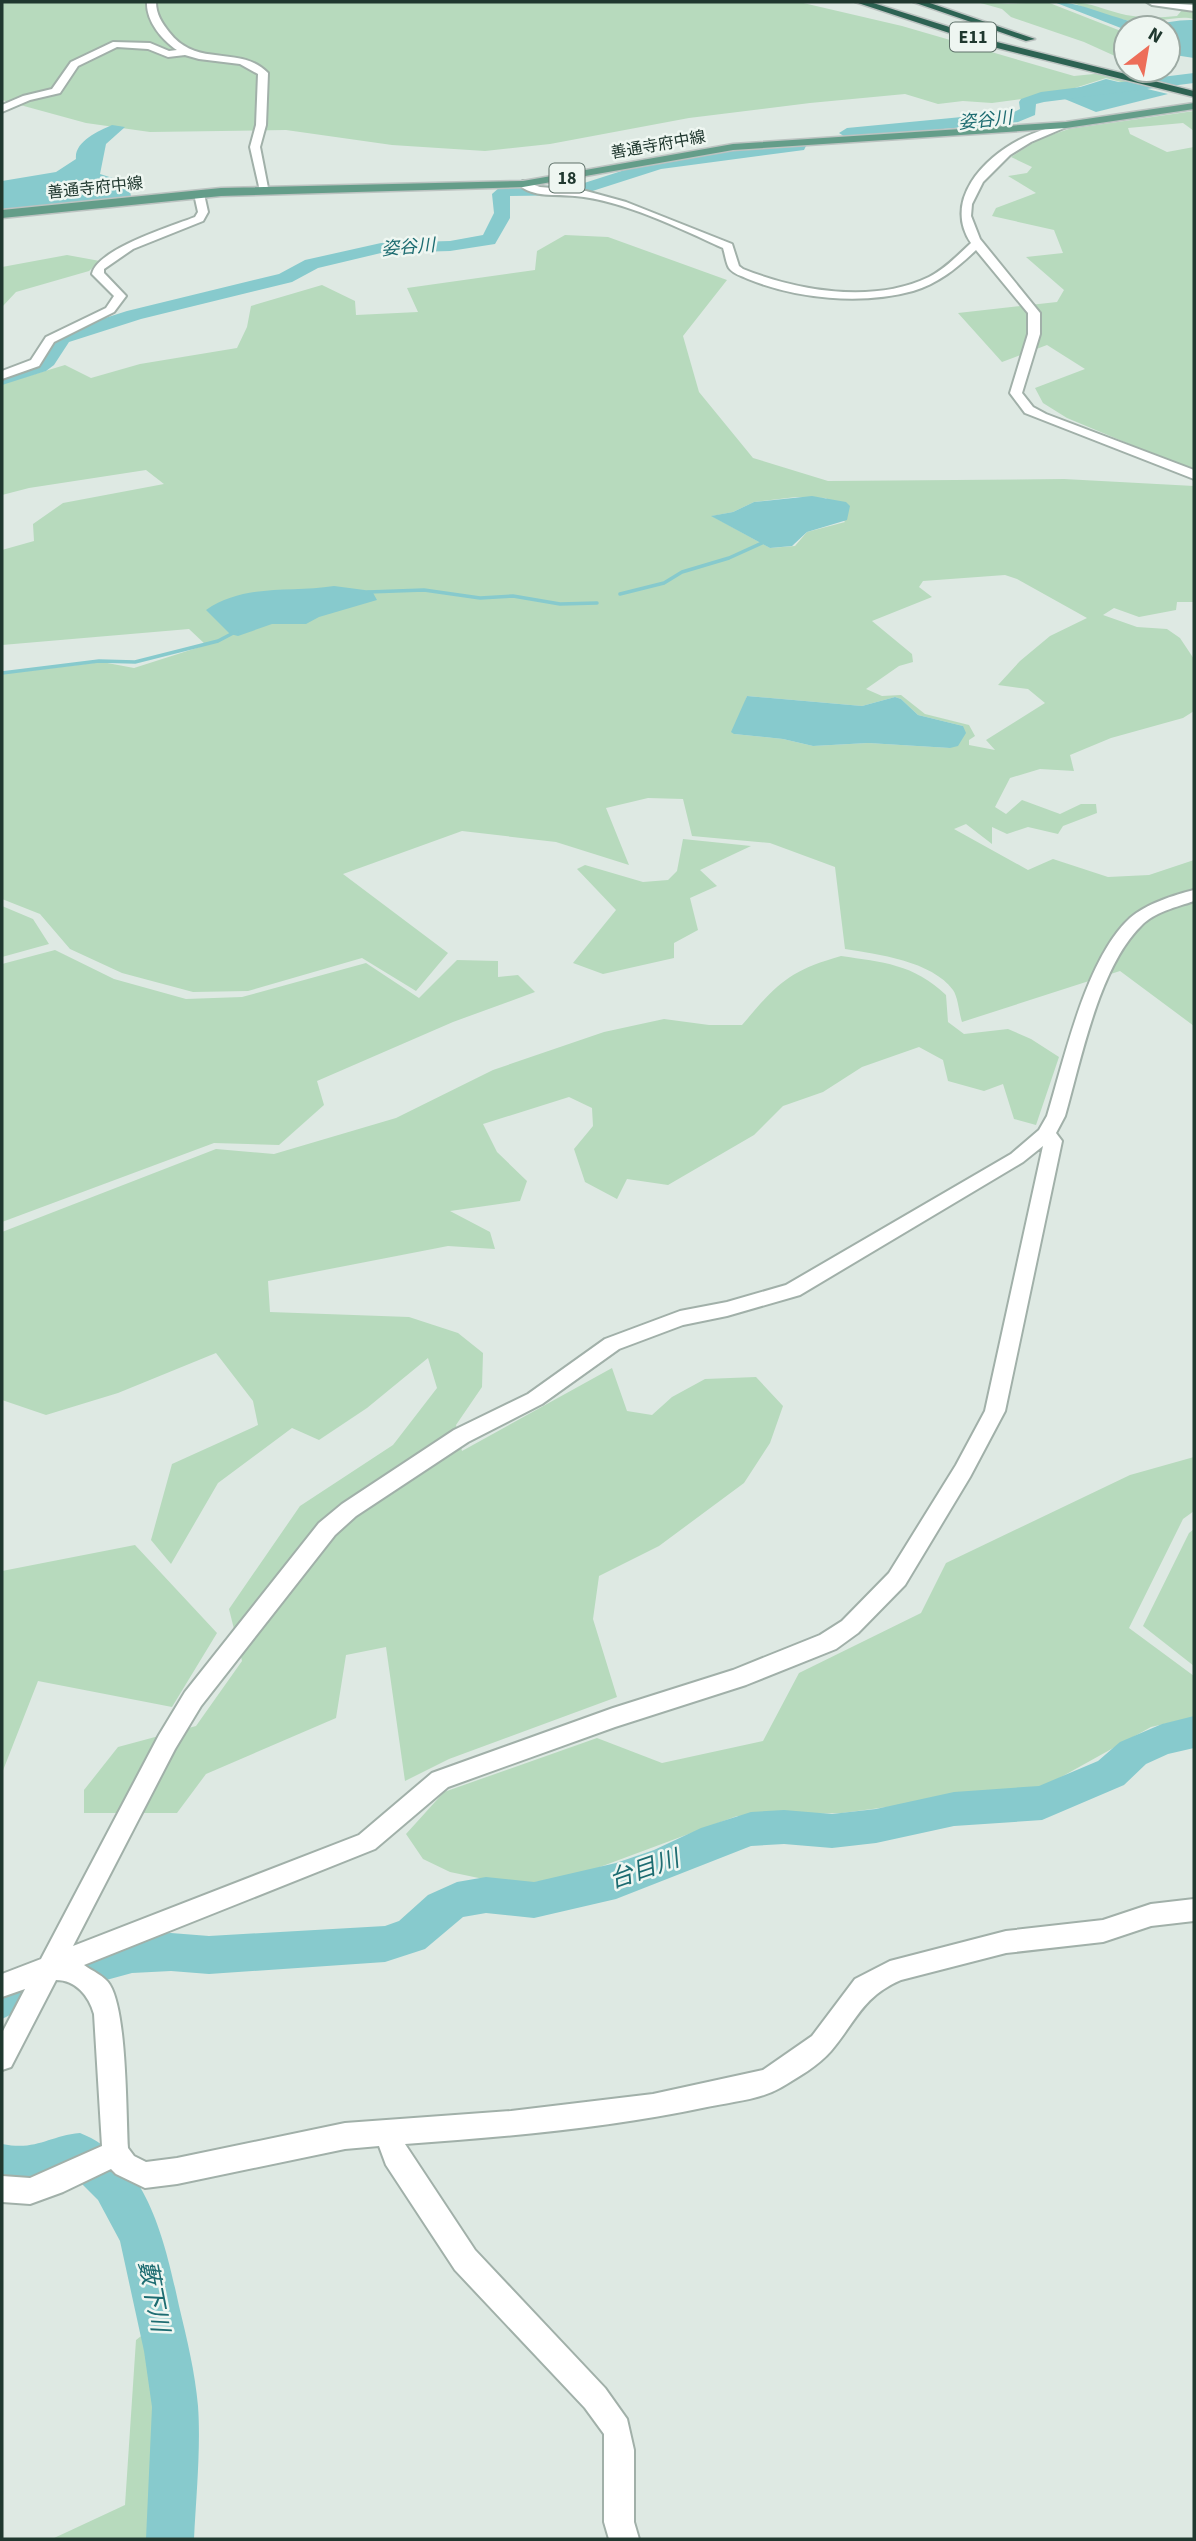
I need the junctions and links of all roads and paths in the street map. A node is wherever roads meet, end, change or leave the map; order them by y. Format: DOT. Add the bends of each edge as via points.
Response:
graph roads {
  1 [pos="152,2"];
  2 [pos="860,2"];
  3 [pos="918,2"];
  4 [pos="1152,2"];
  5 [pos="1194,8"];
  6 [pos="1037,41"];
  7 [pos="184,53"];
  8 [pos="1081,54"];
  9 [pos="1112,62"];
  10 [pos="1194,94"];
  11 [pos="1194,106"];
  12 [pos="2,109"];
  13 [pos="1066,125"];
  14 [pos="1034,128"];
  15 [pos="995,155"];
  16 [pos="523,184"];
  17 [pos="265,191"];
  18 [pos="199,194"];
  19 [pos="2,214"];
  20 [pos="978,243"];
  21 [pos="2,375"];
  22 [pos="1194,475"];
  23 [pos="1194,895"];
  24 [pos="1046,1134"];
  25 [pos="1194,1910"];
  26 [pos="47,1969"];
  27 [pos="2,1986"];
  28 [pos="2,2058"];
  29 [pos="388,2131"];
  30 [pos="102,2159"];
  31 [pos="2,2189"];
  32 [pos="624,2539"];
  1 -- 7 [label="street" via="152,13 168,41"];
  2 -- 10 [label="highway, E11" via="993,44"];
  3 -- 6 [label="highway, E11"];
  4 -- 5 [label="street"];
  7 -- 12 [label="street" via="116,44 74,64 56,91"];
  7 -- 17 [label="street" via="250,64 263,73 256,147"];
  8 -- 9 [label="highway"];
  11 -- 13 [label="main road, 善通寺府中線 / 18"];
  13 -- 14 [label="main road, 善通寺府中線 / 18"];
  13 -- 20 [label="street" via="1016,146 979,181 965,207 967,227"];
  14 -- 15 [label="street"];
  14 -- 16 [label="main road, 善通寺府中線 / 18" via="733,148"];
  16 -- 17 [label="main road, 善通寺府中線 / 18" via="401,193"];
  16 -- 20 [label="street" via="545,192 584,194 667,219 728,246 734,267 745,274 796,288 884,293 921,284 946,271"];
  17 -- 18 [label="main road, 善通寺府中線 / 18"];
  18 -- 19 [label="main road, 善通寺府中線 / 18"];
  18 -- 21 [label="street" via="203,212 199,219 129,247 99,268 97,274 121,296 110,310 50,340 35,363"];
  20 -- 22 [label="street" via="1034,313 1034,340 1017,380 1020,401 1042,418"];
  23 -- 24 [label="street" via="1147,913 1134,923 1112,955 1089,1003 1056,1116"];
  24 -- 26 [label="street" via="1003,1166 804,1284 773,1298 680,1318 612,1344 535,1399 461,1437 327,1529 193,1699"];
  24 -- 26 [label="street" via="1053,1141 995,1411 897,1579 850,1627 828,1642 738,1678 440,1780 368,1842"];
  25 -- 29 [label="street" via="1151,1915 1103,1931 1006,1942 889,1973 864,1987 821,2043 768,2081 653,2106 511,2124"];
  26 -- 27 [label="street"];
  26 -- 28 [label="street"];
  26 -- 30 [label="street" via="69,1969 100,1990 107,2014"];
  29 -- 30 [label="street" via="145,2175"];
  29 -- 32 [label="street" via="395,2156 465,2260 595,2398 617,2429 619,2522"];
  30 -- 31 [label="street" via="30,2192"];
}
